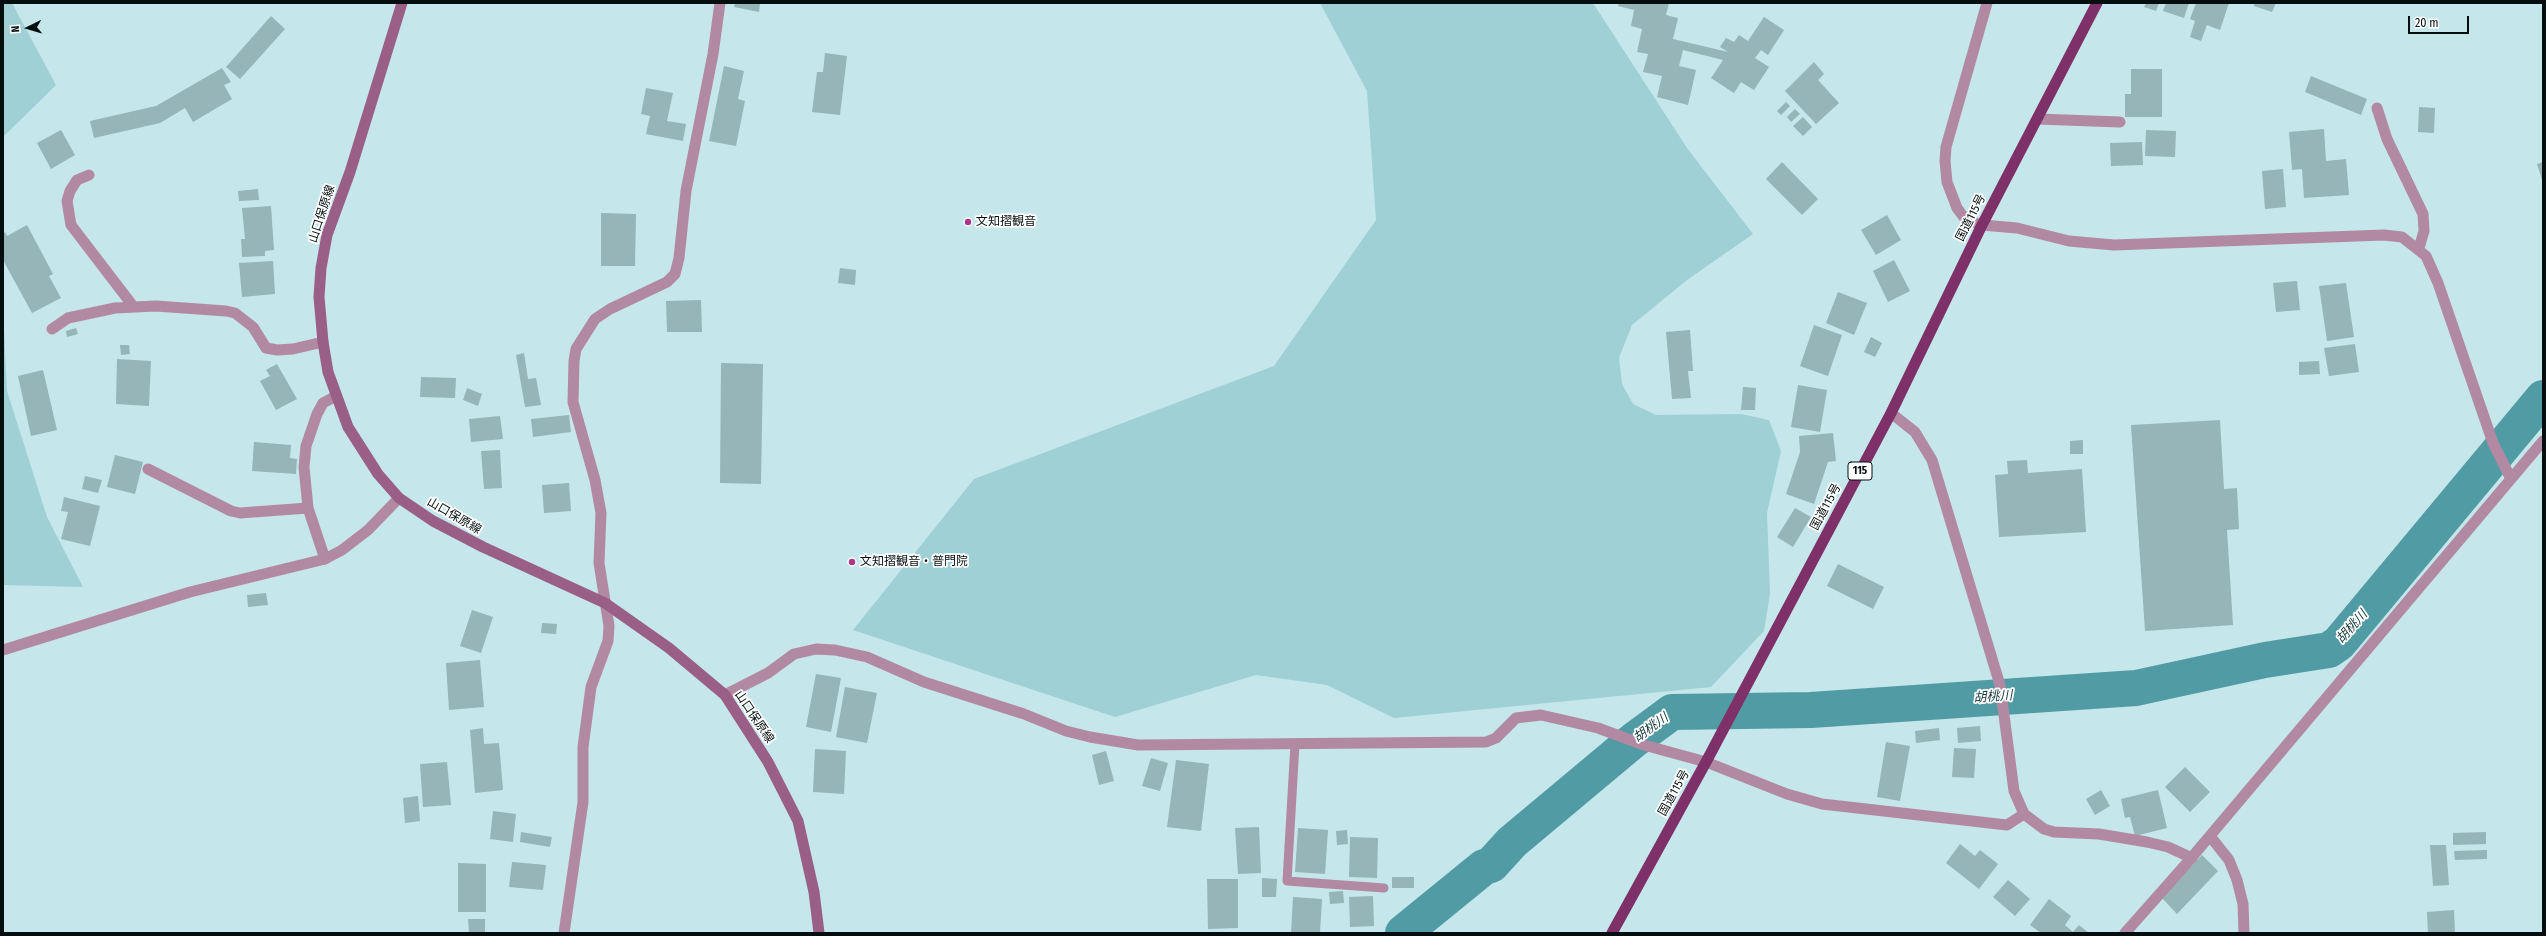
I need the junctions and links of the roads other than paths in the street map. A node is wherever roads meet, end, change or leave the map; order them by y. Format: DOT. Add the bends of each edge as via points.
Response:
graph roads {
  1 [pos="402,3"];
  2 [pos="720,3"];
  3 [pos="1987,3"];
  4 [pos="2097,3"];
  5 [pos="2377,108"];
  6 [pos="2037,119"];
  7 [pos="2120,122"];
  8 [pos="89,175"];
  9 [pos="1982,225"];
  10 [pos="2419,248"];
  11 [pos="133,306"];
  12 [pos="52,329"];
  13 [pos="323,342"];
  14 [pos="336,396"];
  15 [pos="1891,412"];
  16 [pos="2543,441"];
  17 [pos="148,469"];
  18 [pos="2511,479"];
  19 [pos="399,498"];
  20 [pos="308,508"];
  21 [pos="326,559"];
  22 [pos="605,603"];
  23 [pos="3,650"];
  24 [pos="725,696"];
  25 [pos="1295,744"];
  26 [pos="1706,762"];
  27 [pos="2024,814"];
  28 [pos="2210,836"];
  29 [pos="2192,858"];
  30 [pos="1384,888"];
  31 [pos="564,933"];
  32 [pos="819,933"];
  33 [pos="1612,933"];
  34 [pos="2125,933"];
  35 [pos="2244,933"];
  1 -- 13 [label="main road, 山口保原線" via="350,172 327,235 319,298"];
  2 -- 22 [label="street" via="713,54 686,191 675,274 667,282 610,309 595,319 576,349 573,402 595,480 601,513 599,564"];
  3 -- 9 [label="street" via="1946,147 1945,161 1947,182 1957,208 1966,220"];
  4 -- 6 [label="highway, 国道115号 / 115"];
  5 -- 10 [label="street" via="2387,139 2423,214 2424,231"];
  6 -- 7 [label="street"];
  6 -- 9 [label="highway, 国道115号 / 115"];
  8 -- 11 [label="street" via="77,180 70,191 67,201 71,225"];
  9 -- 10 [label="street" via="2017,228 2069,241 2114,245 2384,235 2402,237"];
  9 -- 15 [label="highway, 国道115号 / 115"];
  10 -- 18 [label="street" via="2426,256 2438,283 2493,443"];
  11 -- 12 [label="street" via="68,318"];
  11 -- 13 [label="street" via="235,313 253,328 266,348 277,350"];
  13 -- 14 [label="main road, 山口保原線" via="328,372"];
  14 -- 19 [label="main road, 山口保原線" via="348,427 362,452"];
  14 -- 20 [label="street" via="323,403 310,430 304,467"];
  15 -- 26 [label="highway, 国道115号 / 115"];
  15 -- 27 [label="street" via="1915,432 1932,460 2000,685 2014,791"];
  16 -- 18 [label="street"];
  17 -- 20 [label="street" via="231,511 240,513"];
  18 -- 28 [label="street"];
  19 -- 21 [label="street" via="368,530"];
  19 -- 22 [label="main road, 山口保原線" via="433,521 483,547"];
  20 -- 21 [label="street"];
  21 -- 23 [label="street" via="190,592"];
  22 -- 24 [label="main road, 山口保原線" via="669,648"];
  22 -- 31 [label="street" via="609,626 608,641 591,686 583,747 583,802"];
  24 -- 25 [label="street" via="768,673 794,654 816,649 835,650 867,657 924,682 1090,738 1138,744"];
  24 -- 32 [label="main road, 山口保原線" via="768,762 798,821 814,892"];
  25 -- 26 [label="street" via="1486,742 1496,738 1516,718 1541,715 1598,728 1644,745"];
  25 -- 30 [label="lane" via="1287,881"];
  26 -- 27 [label="street" via="1787,794 1822,804 2007,825"];
  26 -- 33 [label="highway, 国道115号 / 115"];
  27 -- 29 [label="street" via="2044,829 2054,832 2099,834 2147,842 2168,847"];
  28 -- 29 [label="street"];
  28 -- 35 [label="street" via="2229,860 2237,880 2244,904"];
  29 -- 34 [label="street"];
}
